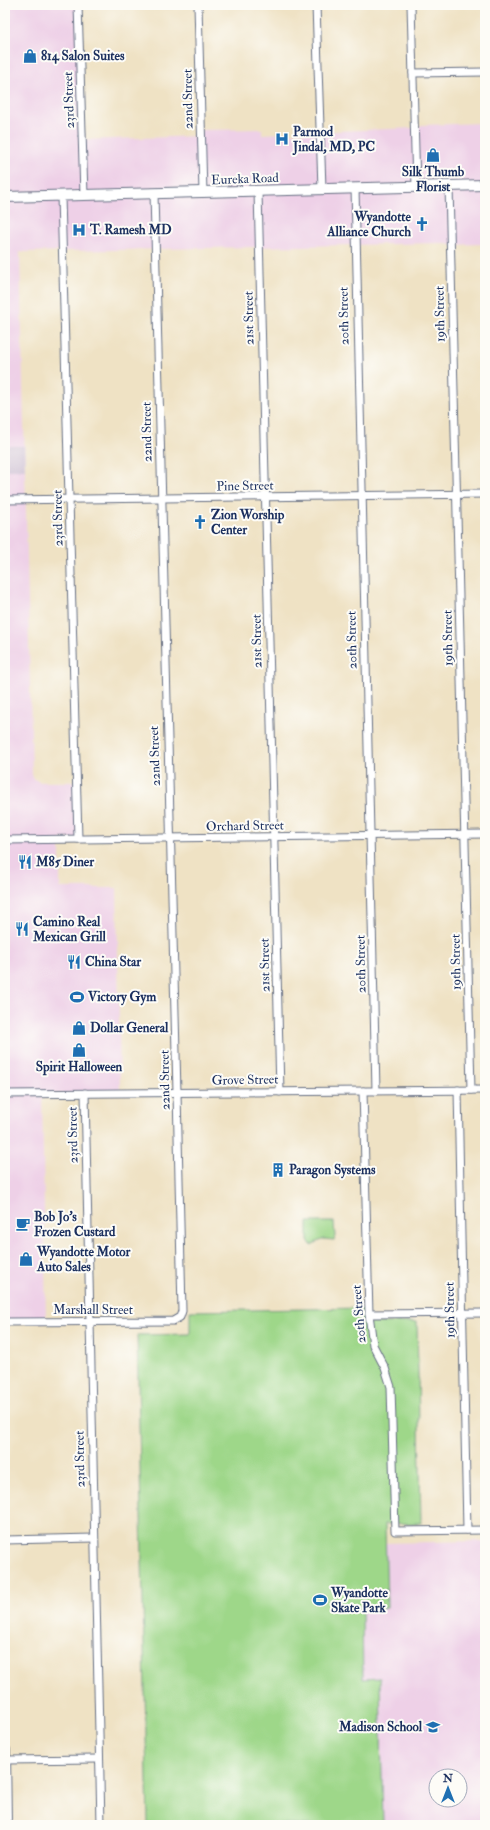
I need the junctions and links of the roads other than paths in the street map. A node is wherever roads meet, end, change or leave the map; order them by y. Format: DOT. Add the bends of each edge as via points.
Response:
graph roads {
  1 [pos="78,5"];
  2 [pos="198,5"];
  3 [pos="316,5"];
  4 [pos="411,5"];
  5 [pos="485,72"];
  6 [pos="413,73"];
  7 [pos="485,185"];
  8 [pos="449,186"];
  9 [pos="416,187"];
  10 [pos="355,188"];
  11 [pos="322,190"];
  12 [pos="258,191"];
  13 [pos="203,193"];
  14 [pos="154,194"];
  15 [pos="84,195"];
  16 [pos="61,196"];
  17 [pos="5,197"];
  18 [pos="485,494"];
  19 [pos="457,495"];
  20 [pos="361,496"];
  21 [pos="265,498"];
  22 [pos="161,499"];
  23 [pos="5,500"];
  24 [pos="69,500"];
  25 [pos="465,834"];
  26 [pos="485,834"];
  27 [pos="369,836"];
  28 [pos="274,837"];
  29 [pos="78,839"];
  30 [pos="170,839"];
  31 [pos="5,840"];
  32 [pos="458,1090"];
  33 [pos="471,1090"];
  34 [pos="485,1090"];
  35 [pos="363,1091"];
  36 [pos="376,1091"];
  37 [pos="177,1092"];
  38 [pos="280,1092"];
  39 [pos="84,1093"];
  40 [pos="5,1094"];
  41 [pos="462,1313"];
  42 [pos="485,1313"];
  43 [pos="369,1314"];
  44 [pos="180,1317"];
  45 [pos="5,1322"];
  46 [pos="88,1322"];
  47 [pos="467,1530"];
  48 [pos="485,1530"];
  49 [pos="94,1538"];
  50 [pos="5,1540"];
  51 [pos="5,1750"];
  52 [pos="99,1759"];
  53 [pos="5,1760"];
  54 [pos="6,1825"];
  55 [pos="101,1825"];
  1 -- 15 [label="street, 23rd Street"];
  2 -- 13 [label="street, 22nd Street"];
  3 -- 11 [label="street"];
  4 -- 6 [label="street"];
  5 -- 6 [label="street"];
  6 -- 9 [label="street"];
  7 -- 8 [label="main road, Eureka Road"];
  8 -- 9 [label="main road, Eureka Road"];
  8 -- 19 [label="street, 19th Street"];
  9 -- 10 [label="main road, Eureka Road"];
  10 -- 11 [label="main road, Eureka Road"];
  10 -- 20 [label="street, 20th Street"];
  11 -- 12 [label="main road, Eureka Road"];
  12 -- 13 [label="main road, Eureka Road"];
  12 -- 21 [label="street, 21st Street"];
  13 -- 14 [label="main road, Eureka Road"];
  14 -- 15 [label="main road, Eureka Road"];
  14 -- 22 [label="street, 22nd Street"];
  15 -- 16 [label="main road, Eureka Road"];
  16 -- 17 [label="main road, Eureka Road"];
  16 -- 24 [label="street, 23rd Street"];
  18 -- 19 [label="street, Pine Street"];
  19 -- 20 [label="street, Pine Street"];
  19 -- 25 [label="street, 19th Street"];
  20 -- 21 [label="street, Pine Street"];
  20 -- 27 [label="street, 20th Street"];
  21 -- 22 [label="street, Pine Street"];
  21 -- 28 [label="street, 21st Street"];
  22 -- 24 [label="street, Pine Street"];
  22 -- 30 [label="street, 22nd Street"];
  23 -- 24 [label="street, Pine Street"];
  24 -- 29 [label="street, 23rd Street"];
  25 -- 26 [label="street, Orchard Street"];
  25 -- 27 [label="street, Orchard Street"];
  25 -- 33 [label="street, 19th Street"];
  27 -- 28 [label="street, Orchard Street"];
  27 -- 36 [label="street, 20th Street"];
  28 -- 30 [label="street, Orchard Street"];
  28 -- 38 [label="street, 21st Street"];
  29 -- 30 [label="street, Orchard Street"];
  29 -- 31 [label="street, Orchard Street"];
  30 -- 37 [label="street, 22nd Street"];
  32 -- 33 [label="street, Grove Street"];
  32 -- 36 [label="street, Grove Street"];
  32 -- 41 [label="street, 19th Street"];
  33 -- 34 [label="street, Grove Street"];
  35 -- 36 [label="street, Grove Street"];
  35 -- 38 [label="street, Grove Street"];
  35 -- 43 [label="street, 20th Street"];
  37 -- 38 [label="street, Grove Street"];
  37 -- 39 [label="street, Grove Street"];
  37 -- 44 [label="street, 22nd Street" via="182,1311"];
  39 -- 40 [label="street, Grove Street"];
  39 -- 46 [label="street, 23rd Street"];
  41 -- 42 [label="street"];
  41 -- 43 [label="street"];
  41 -- 47 [label="street, 19th Street"];
  43 -- 47 [label="street, 20th Street" via="374,1345 391,1387 395,1531"];
  44 -- 46 [label="street, Marshall Street" via="173,1321"];
  45 -- 46 [label="street, Marshall Street"];
  46 -- 49 [label="street, 23rd Street"];
  47 -- 48 [label="street"];
  49 -- 50 [label="street"];
  49 -- 52 [label="street, 23rd Street"];
  51 -- 53 [label="main road"];
  52 -- 53 [label="street"];
  52 -- 55 [label="street, 23rd Street"];
  53 -- 54 [label="main road"];
}
